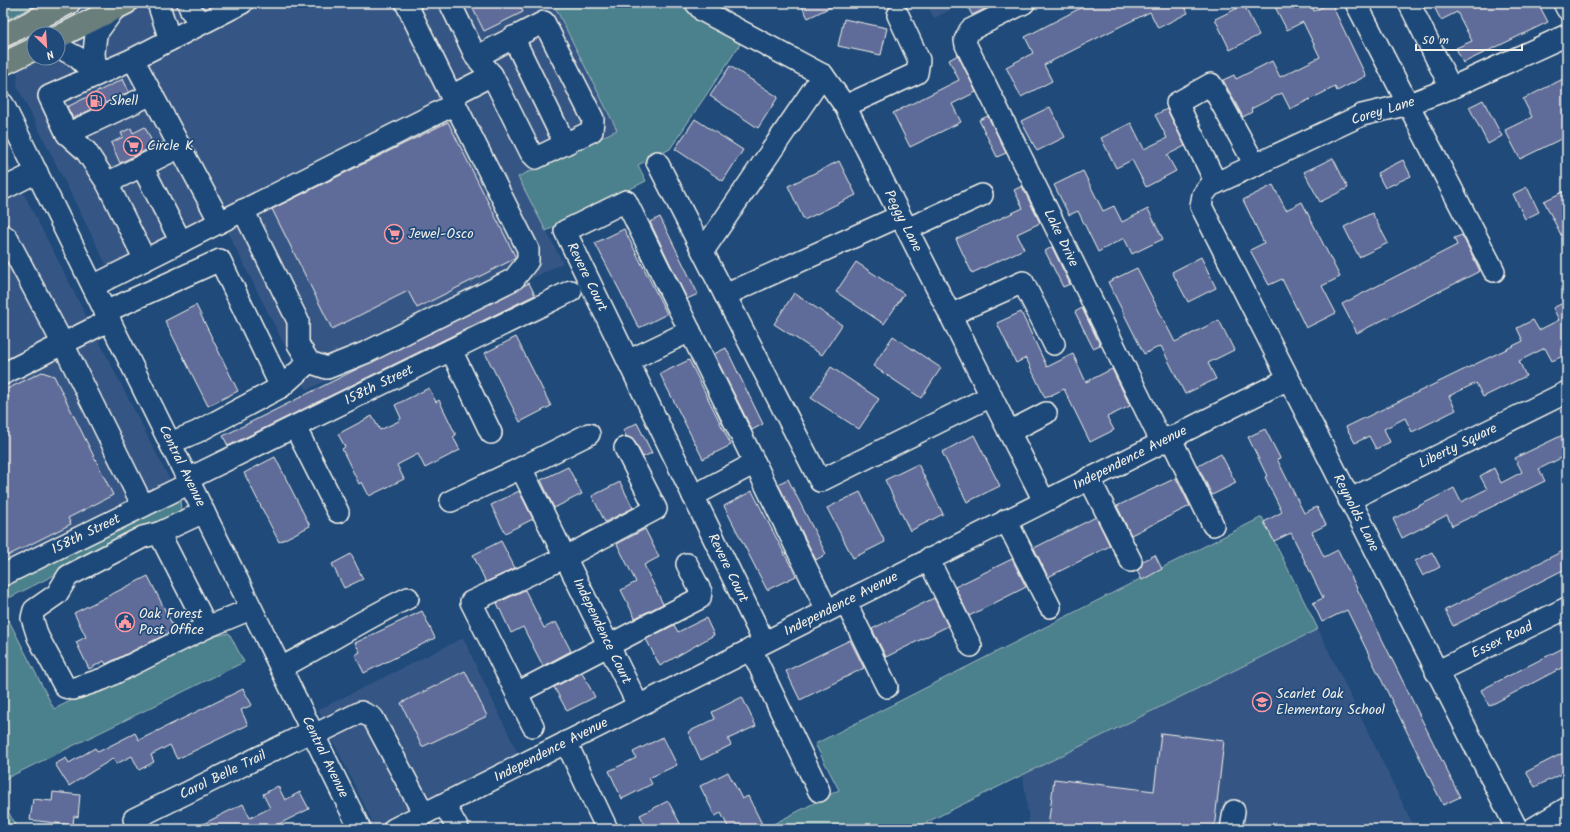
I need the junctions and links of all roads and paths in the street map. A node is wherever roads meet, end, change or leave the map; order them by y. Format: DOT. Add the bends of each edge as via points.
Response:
graph roads {
  1 [pos="69,3"];
  2 [pos="158,3"];
  3 [pos="188,3"];
  4 [pos="242,3"];
  5 [pos="406,3"];
  6 [pos="450,3"];
  7 [pos="1024,3"];
  8 [pos="1356,3"];
  9 [pos="1409,3"];
  10 [pos="1564,3"];
  11 [pos="120,6"];
  12 [pos="706,6"];
  13 [pos="1567,9"];
  14 [pos="898,15"];
  15 [pos="202,23"];
  16 [pos="66,33"];
  17 [pos="1567,35"];
  18 [pos="3,36"];
  19 [pos="513,37"];
  20 [pos="170,40"];
  21 [pos="66,51"];
  22 [pos="26,53"];
  23 [pos="476,57"];
  24 [pos="133,59"];
  25 [pos="3,64"];
  26 [pos="96,75"];
  27 [pos="492,75"];
  28 [pos="823,75"];
  29 [pos="1451,88"];
  30 [pos="152,94"];
  31 [pos="453,100"];
  32 [pos="3,104"];
  33 [pos="1409,104"];
  34 [pos="845,106"];
  35 [pos="9,129"];
  36 [pos="67,134"];
  37 [pos="566,144"];
  38 [pos="180,147"];
  39 [pos="658,162"];
  40 [pos="1255,165"];
  41 [pos="142,166"];
  42 [pos="37,172"];
  43 [pos="107,183"];
  44 [pos="3,189"];
  45 [pos="1210,189"];
  46 [pos="982,195"];
  47 [pos="243,210"];
  48 [pos="220,222"];
  49 [pos="904,222"];
  50 [pos="3,235"];
  51 [pos="181,242"];
  52 [pos="703,251"];
  53 [pos="145,260"];
  54 [pos="1494,271"];
  55 [pos="93,286"];
  56 [pos="571,291"];
  57 [pos="725,295"];
  58 [pos="950,315"];
  59 [pos="108,316"];
  60 [pos="690,331"];
  61 [pos="63,344"];
  62 [pos="1054,344"];
  63 [pos="451,350"];
  64 [pos="628,361"];
  65 [pos="309,362"];
  66 [pos="3,374"];
  67 [pos="1288,379"];
  68 [pos="281,387"];
  69 [pos="1567,392"];
  70 [pos="991,396"];
  71 [pos="1046,413"];
  72 [pos="295,427"];
  73 [pos="1009,432"];
  74 [pos="491,433"];
  75 [pos="589,434"];
  76 [pos="1166,439"];
  77 [pos="170,443"];
  78 [pos="626,448"];
  79 [pos="755,463"];
  80 [pos="522,468"];
  81 [pos="1089,478"];
  82 [pos="189,481"];
  83 [pos="693,496"];
  84 [pos="1349,500"];
  85 [pos="451,501"];
  86 [pos="1044,501"];
  87 [pos="143,506"];
  88 [pos="204,512"];
  89 [pos="338,512"];
  90 [pos="1006,520"];
  91 [pos="1213,525"];
  92 [pos="159,532"];
  93 [pos="566,557"];
  94 [pos="928,559"];
  95 [pos="1131,561"];
  96 [pos="687,564"];
  97 [pos="3,575"];
  98 [pos="408,598"];
  99 [pos="836,606"];
  100 [pos="1050,607"];
  101 [pos="1567,608"];
  102 [pos="251,609"];
  103 [pos="207,627"];
  104 [pos="609,645"];
  105 [pos="757,646"];
  106 [pos="971,646"];
  107 [pos="281,668"];
  108 [pos="1436,672"];
  109 [pos="887,686"];
  110 [pos="517,693"];
  111 [pos="638,706"];
  112 [pos="533,726"];
  113 [pos="313,733"];
  114 [pos="566,742"];
  115 [pos="819,791"];
  116 [pos="444,804"];
  117 [pos="1567,808"];
  118 [pos="424,814"];
  119 [pos="134,819"];
  120 [pos="360,829"];
  121 [pos="394,829"];
  122 [pos="458,829"];
  123 [pos="607,829"];
  124 [pos="1517,829"];
  125 [pos="1532,829"];
  1 -- 18 [label="main road"];
  2 -- 20 [label="street"];
  3 -- 15 [label="street" via="191,11"];
  4 -- 15 [label="street"];
  5 -- 31 [label="street"];
  6 -- 23 [label="street"];
  7 -- 76 [label="street, Lake Drive" via="976,27 966,35 965,40"];
  8 -- 33 [label="street"];
  9 -- 29 [label="street"];
  10 -- 13 [label="street"];
  11 -- 16 [label="main road"];
  11 -- 26 [label="street" via="96,34"];
  12 -- 28 [label="street, Peggy Lane"];
  14 -- 34 [label="street" via="919,60 917,72"];
  15 -- 20 [label="street"];
  17 -- 29 [label="street, Corey Lane"];
  19 -- 23 [label="street"];
  19 -- 37 [label="street"];
  19 -- 37 [label="street" via="544,22 593,119 592,131"];
  20 -- 24 [label="street"];
  21 -- 26 [label="street" via="77,57"];
  22 -- 25 [label="main road"];
  23 -- 27 [label="street"];
  24 -- 26 [label="street"];
  24 -- 30 [label="street"];
  26 -- 36 [label="street" via="49,96"];
  27 -- 31 [label="street"];
  27 -- 37 [label="street" via="531,153 536,158"];
  28 -- 34 [label="street, Peggy Lane"];
  28 -- 52 [label="street"];
  29 -- 33 [label="street, Corey Lane"];
  30 -- 36 [label="street"];
  30 -- 38 [label="street"];
  31 -- 47 [label="street"];
  31 -- 65 [label="street" via="528,249 528,261 514,279 367,352 327,368"];
  32 -- 35 [label="street, Central Avenue"];
  33 -- 40 [label="street, Corey Lane" via="1362,115"];
  33 -- 54 [label="street"];
  34 -- 49 [label="street, Peggy Lane"];
  35 -- 42 [label="street, Central Avenue"];
  36 -- 43 [label="street" via="86,151"];
  38 -- 41 [label="street"];
  38 -- 48 [label="street"];
  39 -- 52 [label="street"];
  40 -- 45 [label="street, Corey Lane"];
  40 -- 45 [label="street" via="1211,84 1177,103"];
  41 -- 43 [label="street"];
  41 -- 51 [label="street"];
  42 -- 44 [label="street"];
  42 -- 55 [label="street, Central Avenue"];
  43 -- 53 [label="street"];
  45 -- 67 [label="street, Reynolds Lane" via="1201,206"];
  46 -- 49 [label="street"];
  47 -- 48 [label="street"];
  47 -- 65 [label="street" via="298,321 298,344"];
  48 -- 51 [label="street"];
  49 -- 57 [label="street"];
  49 -- 58 [label="street, Peggy Lane"];
  50 -- 61 [label="street" via="8,238"];
  51 -- 53 [label="street"];
  52 -- 57 [label="street"];
  53 -- 55 [label="street"];
  55 -- 59 [label="street, Central Avenue"];
  56 -- 63 [label="street, 158th Street"];
  57 -- 70 [label="street" via="820,480"];
  58 -- 62 [label="street" via="1023,282"];
  58 -- 70 [label="street, Peggy Lane"];
  59 -- 61 [label="street"];
  59 -- 68 [label="street" via="220,260"];
  59 -- 77 [label="street, Central Avenue"];
  60 -- 64 [label="street"];
  60 -- 64 [label="street, Revere Court" via="626,201 565,231"];
  60 -- 79 [label="street, Revere Court"];
  61 -- 66 [label="street"];
  61 -- 87 [label="street"];
  63 -- 72 [label="street, 158th Street"];
  63 -- 74 [label="street"];
  64 -- 83 [label="street, Revere Court"];
  65 -- 68 [label="street"];
  67 -- 76 [label="street, Independence Avenue"];
  67 -- 84 [label="street, Reynolds Lane"];
  68 -- 77 [label="street" via="197,432"];
  69 -- 84 [label="street, Liberty Square"];
  70 -- 73 [label="street, Peggy Lane"];
  71 -- 73 [label="street"];
  72 -- 82 [label="street, 158th Street"];
  72 -- 89 [label="street"];
  73 -- 86 [label="street, Peggy Lane"];
  75 -- 80 [label="street"];
  76 -- 81 [label="street, Independence Avenue"];
  76 -- 91 [label="street, Lake Drive"];
  77 -- 82 [label="street, Central Avenue"];
  78 -- 93 [label="street" via="656,509"];
  79 -- 83 [label="street"];
  79 -- 99 [label="street, Revere Court"];
  80 -- 85 [label="street"];
  80 -- 93 [label="street, Independence Court"];
  81 -- 86 [label="street, Independence Avenue"];
  81 -- 95 [label="street"];
  82 -- 87 [label="street, 158th Street"];
  82 -- 88 [label="street, Central Avenue"];
  83 -- 105 [label="street, Revere Court"];
  84 -- 108 [label="street, Reynolds Lane"];
  86 -- 90 [label="street, Independence Avenue"];
  87 -- 97 [label="street, 158th Street"];
  88 -- 92 [label="street"];
  88 -- 102 [label="street, Central Avenue"];
  90 -- 94 [label="street, Independence Avenue"];
  90 -- 100 [label="street"];
  92 -- 103 [label="street"];
  92 -- 103 [label="street" via="143,537 68,576 57,594 34,610 32,618 38,636 65,687 73,689 103,679"];
  93 -- 104 [label="street, Independence Court"];
  93 -- 110 [label="street" via="471,602"];
  94 -- 99 [label="street, Independence Avenue"];
  94 -- 106 [label="street"];
  96 -- 104 [label="street" via="701,592 700,598"];
  98 -- 107 [label="street" via="369,617"];
  99 -- 105 [label="street, Independence Avenue"];
  99 -- 109 [label="street, Revere Court"];
  101 -- 108 [label="street, Essex Road"];
  102 -- 103 [label="street"];
  102 -- 107 [label="street, Central Avenue"];
  104 -- 110 [label="street"];
  104 -- 111 [label="street, Independence Court"];
  105 -- 111 [label="street, Independence Avenue"];
  105 -- 115 [label="street, Revere Court"];
  107 -- 113 [label="street, Central Avenue"];
  108 -- 124 [label="street, Reynolds Lane"];
  110 -- 112 [label="street"];
  111 -- 114 [label="street, Independence Avenue"];
  113 -- 118 [label="street, Carol Belle Trail" via="360,712 373,718"];
  113 -- 119 [label="street, Carol Belle Trail"];
  113 -- 120 [label="street, Central Avenue"];
  114 -- 116 [label="street, Independence Avenue"];
  114 -- 123 [label="street"];
  116 -- 118 [label="street, Independence Avenue"];
  116 -- 122 [label="street"];
  117 -- 125 [label="street"];
  118 -- 121 [label="street, Independence Avenue"];
}
